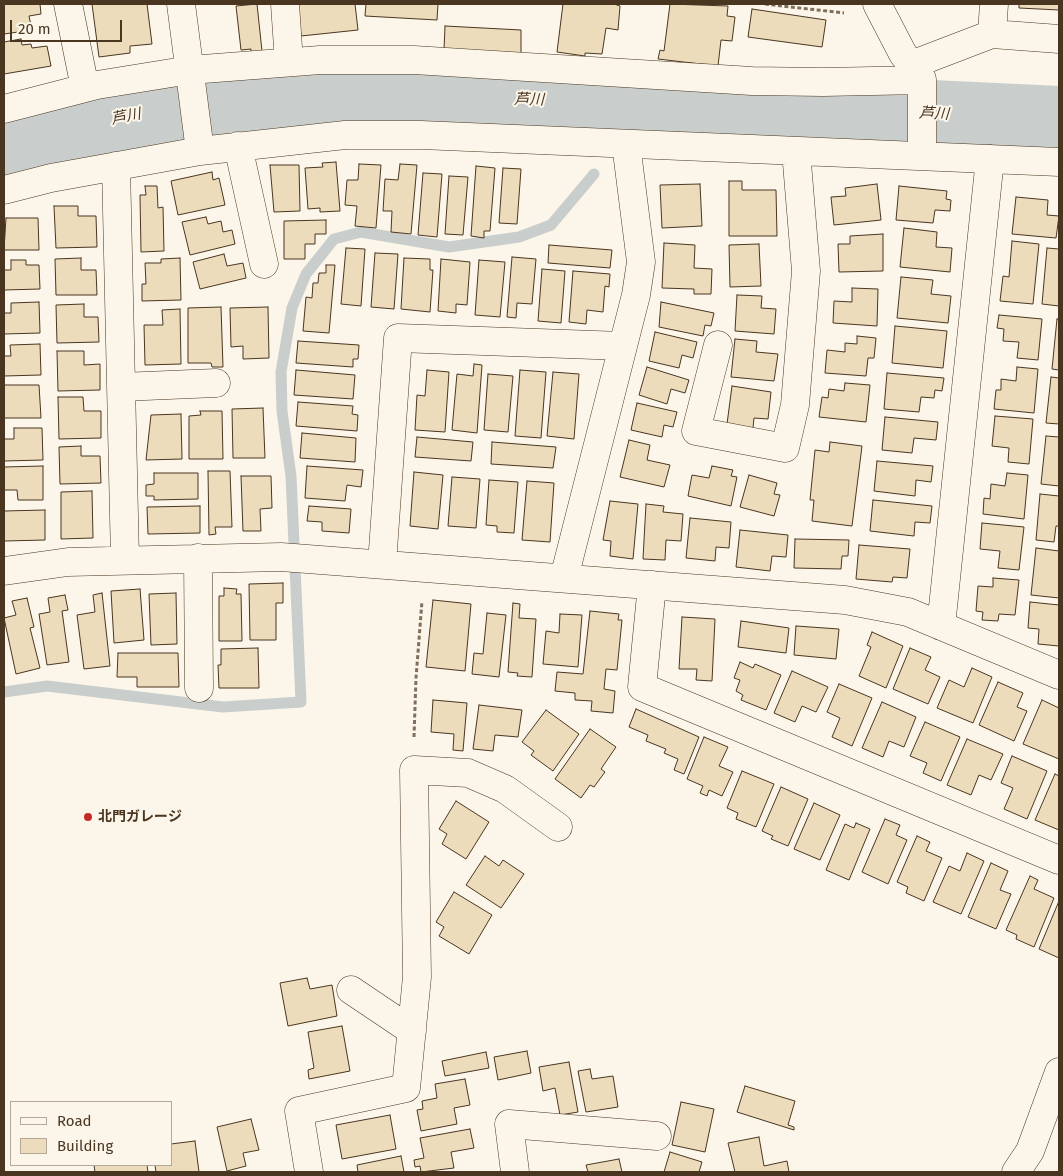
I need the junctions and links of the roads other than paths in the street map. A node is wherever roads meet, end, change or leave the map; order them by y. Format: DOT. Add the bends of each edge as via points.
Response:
graph roads {
  1 [pos="68,4"];
  2 [pos="181,4"];
  3 [pos="285,4"];
  4 [pos="994,4"];
  5 [pos="880,10"];
  6 [pos="992,34"];
  7 [pos="1059,39"];
  8 [pos="289,62"];
  9 [pos="190,70"];
  10 [pos="917,72"];
  11 [pos="85,88"];
  12 [pos="4,108"];
  13 [pos="626,144"];
  14 [pos="238,146"];
  15 [pos="200,151"];
  16 [pos="796,151"];
  17 [pos="922,156"];
  18 [pos="990,159"];
  19 [pos="1059,162"];
  20 [pos="116,166"];
  21 [pos="4,190"];
  22 [pos="264,264"];
  23 [pos="623,346"];
  24 [pos="718,346"];
  25 [pos="216,383"];
  26 [pos="121,387"];
  27 [pos="198,558"];
  28 [pos="125,560"];
  29 [pos="382,564"];
  30 [pos="4,571"];
  31 [pos="564,578"];
  32 [pos="652,585"];
  33 [pos="941,626"];
  34 [pos="1059,675"];
  35 [pos="199,688"];
  36 [pos="558,827"];
  37 [pos="1059,860"];
  38 [pos="351,990"];
  39 [pos="412,1031"];
  40 [pos="1059,1072"];
  41 [pos="657,1136"];
  42 [pos="309,1172"];
  43 [pos="515,1172"];
  44 [pos="1016,1172"];
  1 -- 11 [label="street"];
  2 -- 9 [label="street"];
  3 -- 8 [label="street"];
  4 -- 6 [label="street"];
  5 -- 10 [label="street" via="902,54"];
  6 -- 7 [label="street"];
  6 -- 10 [label="street"];
  8 -- 9 [label="street"];
  8 -- 10 [label="street" via="414,60 752,81 823,82"];
  9 -- 11 [label="street"];
  9 -- 15 [label="street"];
  10 -- 17 [label="street"];
  11 -- 12 [label="street"];
  13 -- 14 [label="street" via="345,135"];
  13 -- 16 [label="street"];
  13 -- 23 [label="street" via="641,262"];
  14 -- 15 [label="street"];
  14 -- 22 [label="street"];
  15 -- 20 [label="street"];
  16 -- 17 [label="street"];
  16 -- 24 [label="street" via="806,271 795,405 785,448 696,431"];
  17 -- 18 [label="street"];
  18 -- 19 [label="street"];
  18 -- 33 [label="street"];
  20 -- 21 [label="street"];
  20 -- 26 [label="street"];
  23 -- 29 [label="street" via="398,338"];
  23 -- 31 [label="street"];
  25 -- 26 [label="street"];
  26 -- 28 [label="street"];
  27 -- 28 [label="street"];
  27 -- 29 [label="street" via="312,558"];
  27 -- 35 [label="street"];
  28 -- 30 [label="street" via="68,562"];
  29 -- 31 [label="street"];
  31 -- 32 [label="street"];
  32 -- 33 [label="street" via="845,600 908,612"];
  32 -- 37 [label="street" via="642,687"];
  33 -- 34 [label="street"];
  36 -- 39 [label="street" via="505,789 468,773 414,770 417,977"];
  38 -- 39 [label="street"];
  39 -- 42 [label="street" via="406,1088 299,1111"];
  40 -- 44 [label="street" via="1030,1151"];
  41 -- 43 [label="street" via="509,1124"];
}
